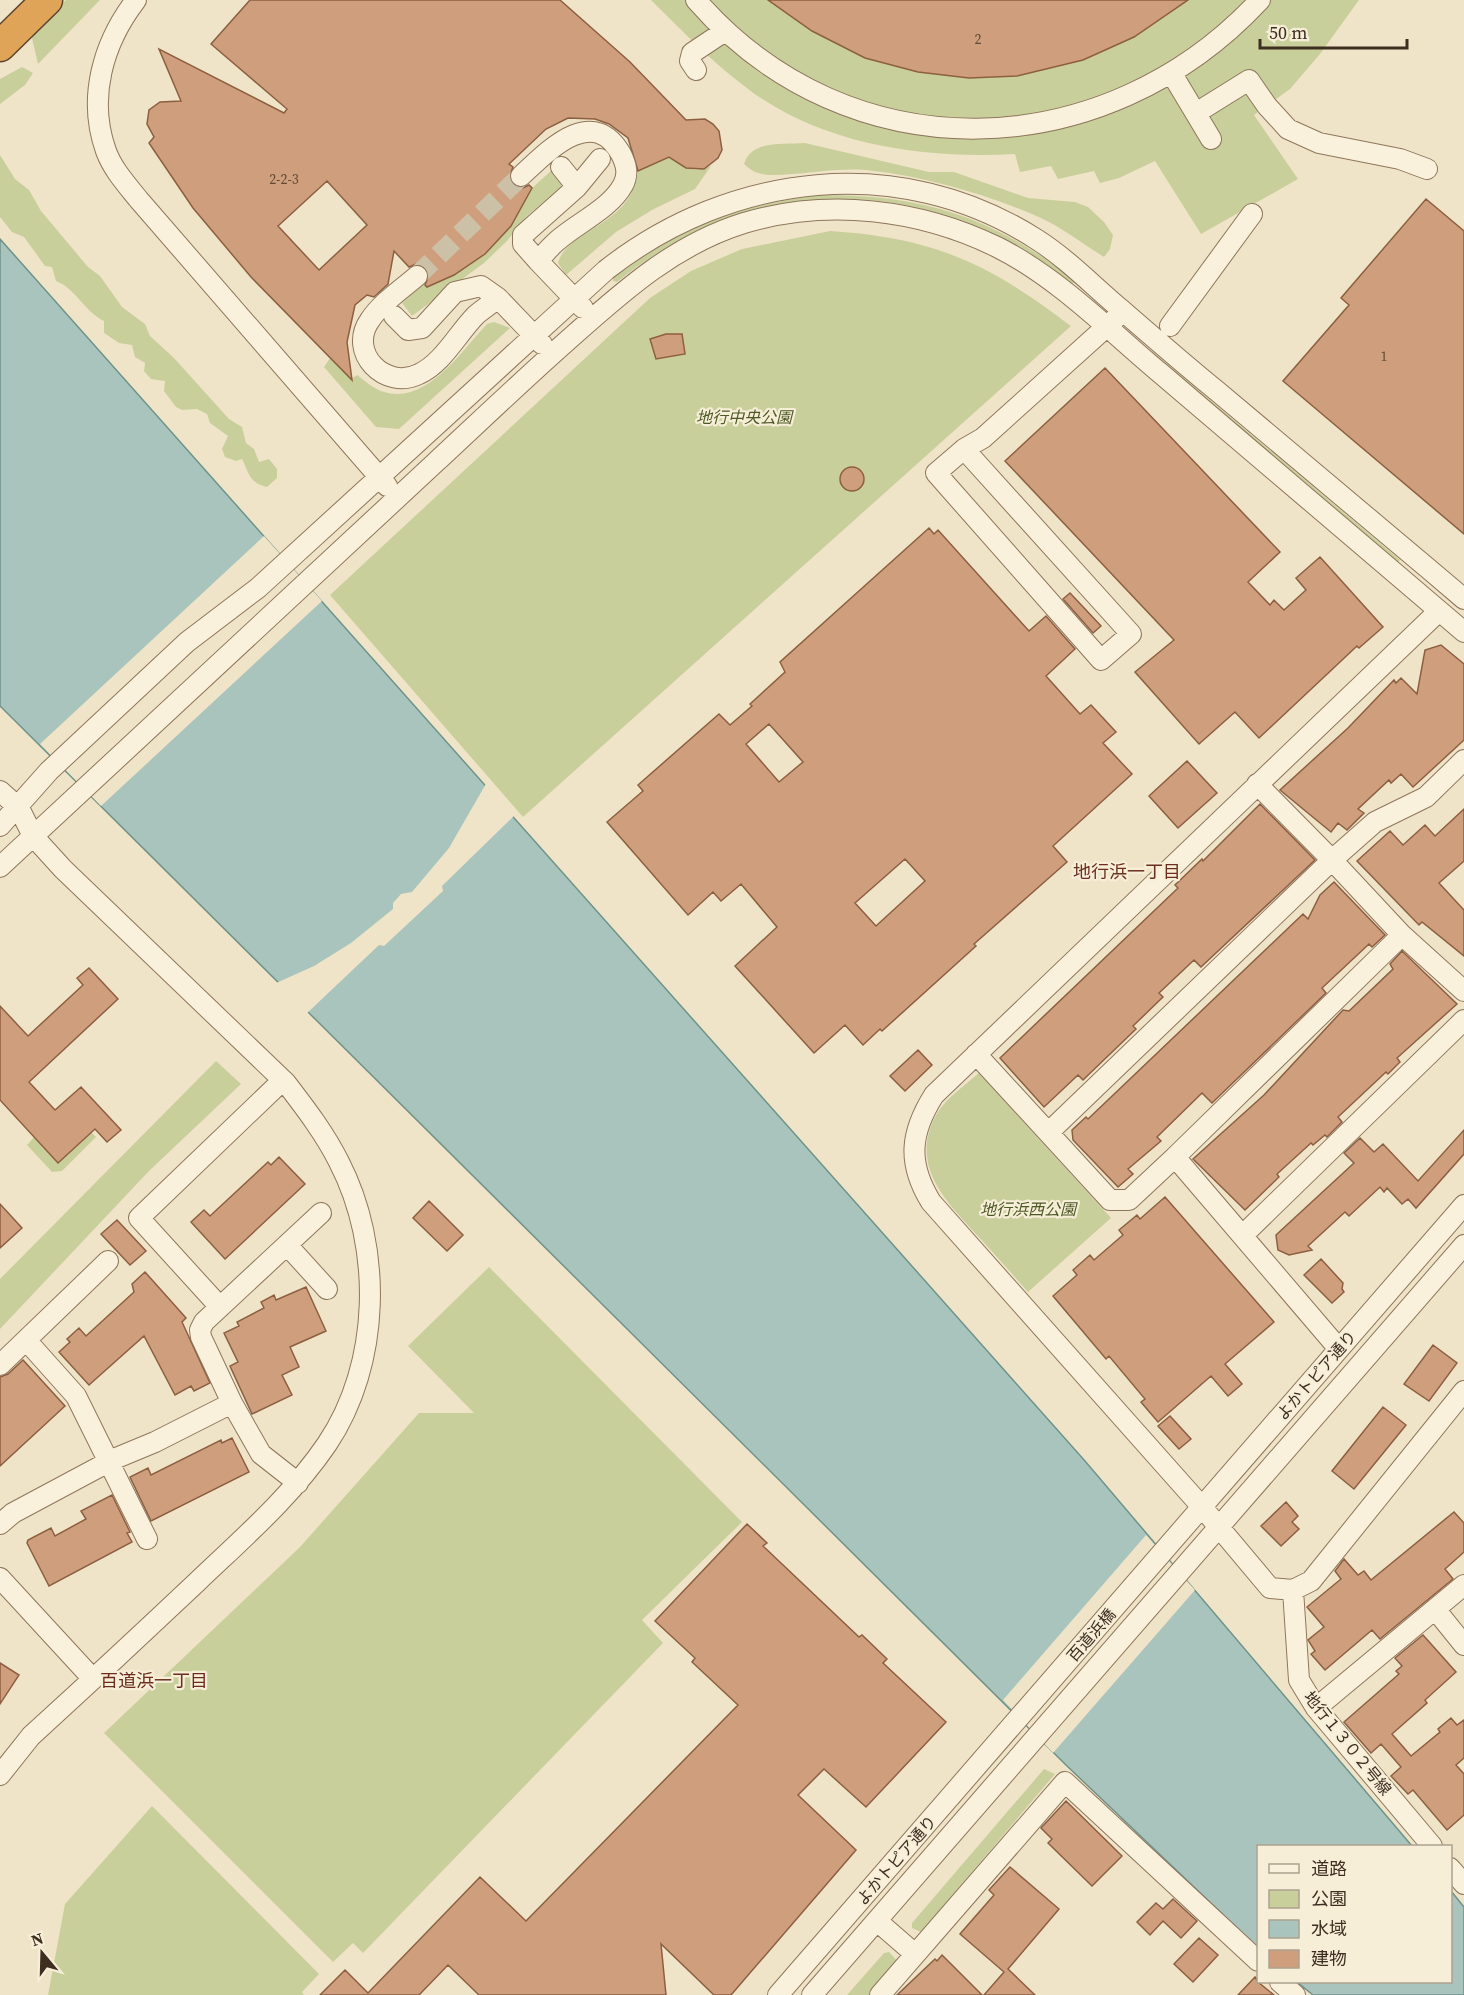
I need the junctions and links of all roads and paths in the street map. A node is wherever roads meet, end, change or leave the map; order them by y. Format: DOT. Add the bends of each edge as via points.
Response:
graph roads {
  1 [pos="24,0"];
  2 [pos="47,0"];
  3 [pos="136,0"];
  4 [pos="696,0"];
  5 [pos="1260,0"];
  6 [pos="0,22"];
  7 [pos="725,31"];
  8 [pos="0,45"];
  9 [pos="696,70"];
  10 [pos="1172,74"];
  11 [pos="1196,113"];
  12 [pos="1211,139"];
  13 [pos="600,159"];
  14 [pos="561,166"];
  15 [pos="1427,169"];
  16 [pos="520,176"];
  17 [pos="577,187"];
  18 [pos="1252,214"];
  19 [pos="538,261"];
  20 [pos="417,276"];
  21 [pos="498,298"];
  22 [pos="574,299"];
  23 [pos="1123,311"];
  24 [pos="394,316"];
  25 [pos="593,316"];
  26 [pos="1170,326"];
  27 [pos="1107,329"];
  28 [pos="534,336"];
  29 [pos="551,354"];
  30 [pos="964,449"];
  31 [pos="380,478"];
  32 [pos="396,498"];
  33 [pos="1464,599"];
  34 [pos="1439,611"];
  35 [pos="1464,632"];
  36 [pos="1464,760"];
  37 [pos="1257,784"];
  38 [pos="0,791"];
  39 [pos="19,808"];
  40 [pos="0,826"];
  41 [pos="33,836"];
  42 [pos="1332,860"];
  43 [pos="0,867"];
  44 [pos="1402,935"];
  45 [pos="1464,991"];
  46 [pos="1464,1020"];
  47 [pos="976,1054"];
  48 [pos="283,1080"];
  49 [pos="1050,1132"];
  50 [pos="1175,1157"];
  51 [pos="1464,1205"];
  52 [pos="321,1212"];
  53 [pos="1243,1235"];
  54 [pos="287,1245"];
  55 [pos="1464,1245"];
  56 [pos="108,1261"];
  57 [pos="327,1289"];
  58 [pos="220,1307"];
  59 [pos="26,1340"];
  60 [pos="1339,1349"];
  61 [pos="0,1365"];
  62 [pos="1464,1391"];
  63 [pos="232,1403"];
  64 [pos="108,1462"];
  65 [pos="298,1483"];
  66 [pos="1202,1507"];
  67 [pos="0,1524"];
  68 [pos="1218,1528"];
  69 [pos="147,1539"];
  70 [pos="1169,1547"];
  71 [pos="1181,1573"];
  72 [pos="0,1578"];
  73 [pos="1464,1585"];
  74 [pos="1293,1590"];
  75 [pos="1435,1609"];
  76 [pos="1464,1646"];
  77 [pos="93,1679"];
  78 [pos="1316,1708"];
  79 [pos="1013,1724"];
  80 [pos="1030,1744"];
  81 [pos="0,1775"];
  82 [pos="1431,1845"];
  83 [pos="1452,1870"];
  84 [pos="1464,1884"];
  85 [pos="877,1921"];
  86 [pos="915,1954"];
  87 [pos="1257,1960"];
  88 [pos="1281,1983"];
  89 [pos="778,1995"];
  90 [pos="812,1995"];
  91 [pos="880,1995"];
  92 [pos="1295,1995"];
  1 -- 6 [label="highway"];
  2 -- 8 [label="highway"];
  3 -- 31 [label="street" via="120,21 101,69 97,98 106,152 139,201"];
  4 -- 7 [label="street"];
  5 -- 10 [label="street" via="1220,39"];
  7 -- 9 [label="street" via="692,53 690,61"];
  7 -- 10 [label="street" via="772,68 825,96 882,116 941,127 1001,128 1061,119 1119,101"];
  10 -- 11 [label="street"];
  11 -- 12 [label="street"];
  11 -- 15 [label="street" via="1249,80 1288,129 1319,143 1400,159"];
  13 -- 17 [label="street"];
  14 -- 17 [label="street"];
  16 -- 19 [label="street" via="573,133 604,136 620,153 627,173 613,198 556,241"];
  17 -- 19 [label="street" via="523,235 523,244"];
  18 -- 26 [label="street"];
  19 -- 22 [label="street"];
  20 -- 21 [label="street" via="369,320 364,336 365,353 382,375 419,375 476,315"];
  21 -- 24 [label="street" via="481,286 455,292 422,328 408,330"];
  21 -- 28 [label="street"];
  22 -- 23 [label="street" via="630,251 705,210 772,190 849,184 926,193 1009,224 1066,261"];
  22 -- 25 [label="street"];
  22 -- 28 [label="street"];
  23 -- 27 [label="street"];
  23 -- 33 [label="street"];
  25 -- 27 [label="street" via="658,264 717,234 777,216 848,209 920,218 999,248 1041,274"];
  25 -- 29 [label="street"];
  27 -- 30 [label="street" via="983,438"];
  27 -- 34 [label="street"];
  28 -- 29 [label="street"];
  28 -- 31 [label="street"];
  29 -- 32 [label="street"];
  30 -- 30 [label="street" via="936,473 1101,660 1131,634"];
  31 -- 32 [label="street"];
  31 -- 39 [label="street" via="258,588 187,642 49,771"];
  32 -- 41 [label="street"];
  34 -- 35 [label="street"];
  34 -- 37 [label="street"];
  36 -- 42 [label="street" via="1425,797 1375,822"];
  37 -- 42 [label="street"];
  37 -- 47 [label="street"];
  38 -- 39 [label="street"];
  39 -- 40 [label="street"];
  39 -- 41 [label="street"];
  40 -- 41 [label="street"];
  41 -- 43 [label="street"];
  41 -- 48 [label="street"];
  42 -- 44 [label="street"];
  42 -- 49 [label="street"];
  44 -- 45 [label="street"];
  44 -- 50 [label="street"];
  46 -- 53 [label="street"];
  47 -- 49 [label="street"];
  47 -- 66 [label="street" via="934,1095 918,1125 914,1158 922,1188"];
  48 -- 58 [label="street" via="139,1218"];
  48 -- 65 [label="street" via="310,1114 340,1164 361,1220 370,1275 366,1340 350,1397 328,1443"];
  49 -- 50 [label="street" via="1110,1200 1129,1200"];
  50 -- 53 [label="street"];
  51 -- 60 [label="street, よかトピア通り"];
  52 -- 54 [label="street"];
  53 -- 60 [label="street"];
  54 -- 57 [label="street"];
  54 -- 58 [label="street"];
  55 -- 68 [label="street, よかトピア通り"];
  56 -- 59 [label="street"];
  58 -- 63 [label="street" via="204,1322 201,1338"];
  59 -- 61 [label="street"];
  59 -- 64 [label="street" via="76,1396"];
  60 -- 66 [label="street, よかトピア通り"];
  62 -- 74 [label="street" via="1311,1581"];
  63 -- 64 [label="street"];
  63 -- 65 [label="street" via="261,1454"];
  64 -- 67 [label="street" via="13,1513"];
  64 -- 69 [label="street"];
  65 -- 77 [label="street"];
  66 -- 68 [label="street"];
  66 -- 70 [label="street, よかトピア通り"];
  68 -- 71 [label="street, よかトピア通り"];
  68 -- 74 [label="street" via="1270,1588"];
  70 -- 79 [label="street, 百道浜橋"];
  71 -- 80 [label="street, 百道浜橋"];
  72 -- 77 [label="street"];
  73 -- 75 [label="street"];
  74 -- 78 [label="street, 地行１３０２号線" via="1299,1680"];
  75 -- 76 [label="street"];
  75 -- 78 [label="street"];
  77 -- 81 [label="street" via="31,1736"];
  78 -- 82 [label="street, 地行１３０２号線"];
  79 -- 89 [label="street, よかトピア通り"];
  80 -- 85 [label="street, よかトピア通り"];
  83 -- 84 [label="street"];
  85 -- 86 [label="street"];
  85 -- 90 [label="street, よかトピア通り"];
  86 -- 87 [label="street" via="1065,1782"];
  86 -- 91 [label="street"];
  88 -- 92 [label="street"];
}
